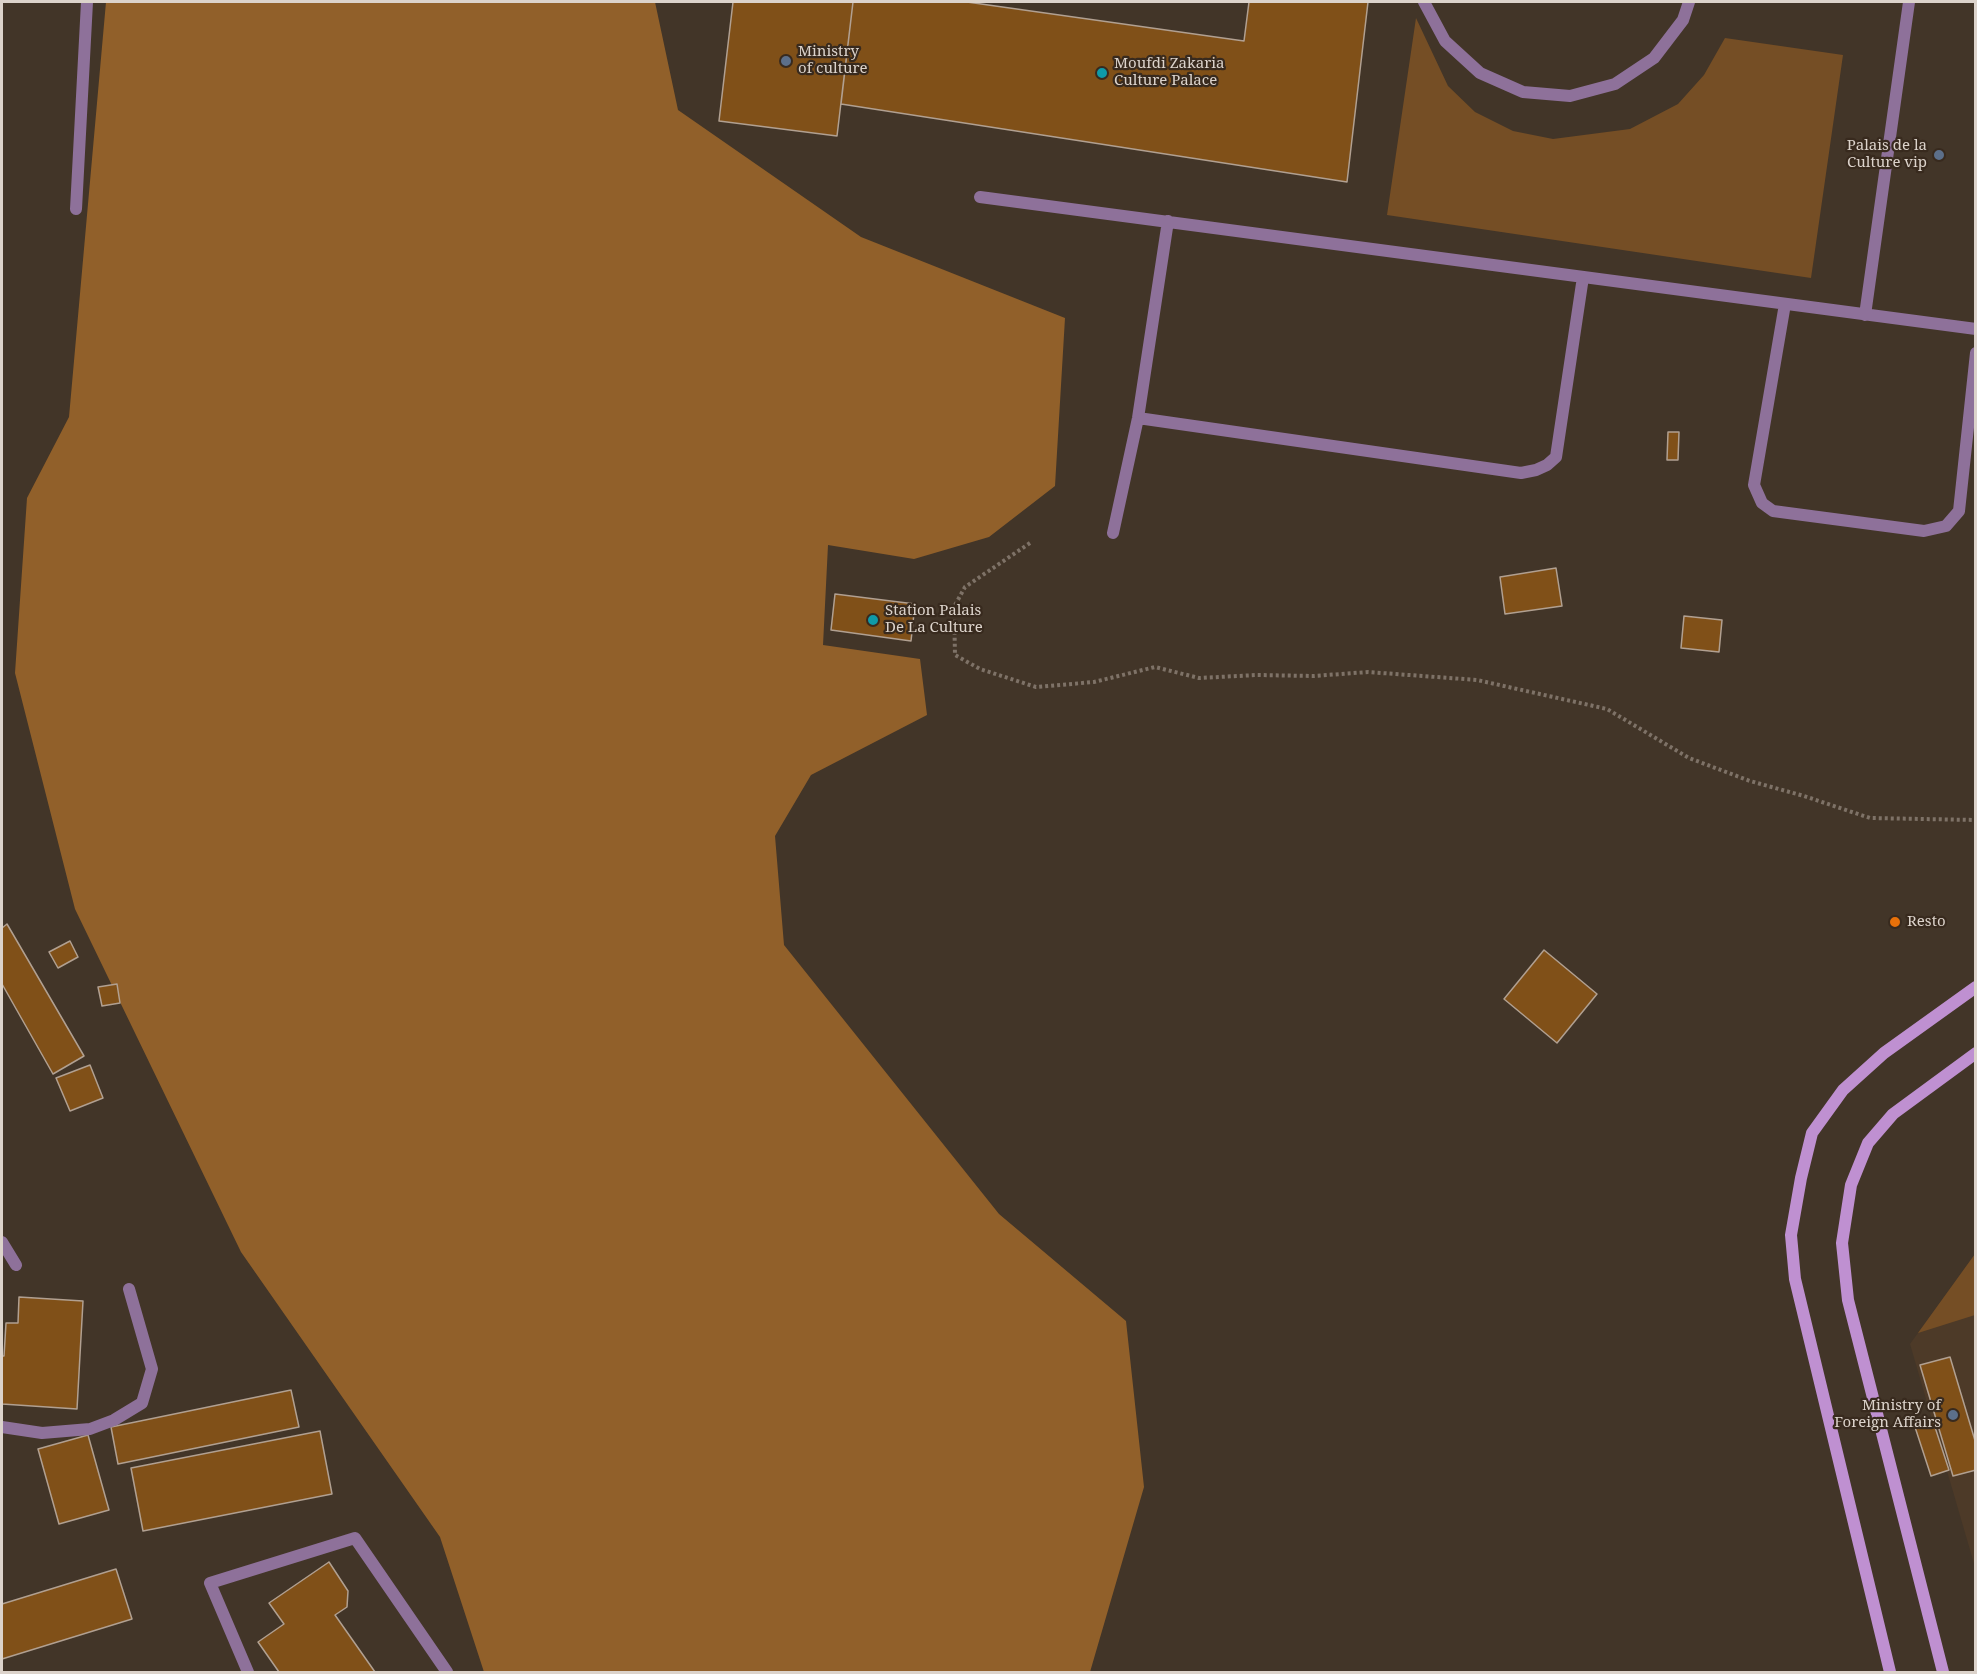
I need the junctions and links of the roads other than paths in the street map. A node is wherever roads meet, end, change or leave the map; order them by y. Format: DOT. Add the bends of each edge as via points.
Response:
graph roads {
  1 [pos="87,2"];
  2 [pos="1424,2"];
  3 [pos="1689,2"];
  4 [pos="1909,2"];
  5 [pos="980,197"];
  6 [pos="76,209"];
  7 [pos="1167,221"];
  8 [pos="1583,277"];
  9 [pos="1785,304"];
  10 [pos="1865,315"];
  11 [pos="1976,328"];
  12 [pos="1976,353"];
  13 [pos="1138,418"];
  14 [pos="1113,533"];
  15 [pos="1976,987"];
  16 [pos="1976,1053"];
  17 [pos="2,1242"];
  18 [pos="16,1265"];
  19 [pos="129,1289"];
  20 [pos="2,1427"];
  21 [pos="248,1672"];
  22 [pos="447,1672"];
  23 [pos="1890,1672"];
  24 [pos="1943,1672"];
  1 -- 6 [label="street"];
  2 -- 3 [label="street" via="1445,41 1480,73 1523,92 1570,96 1615,84 1654,58 1683,20"];
  4 -- 10 [label="street"];
  5 -- 7 [label="street"];
  7 -- 8 [label="street"];
  7 -- 13 [label="street"];
  8 -- 9 [label="street"];
  8 -- 13 [label="street" via="1556,457 1536,470 1521,473"];
  9 -- 10 [label="street"];
  9 -- 12 [label="street" via="1754,485 1762,503 1773,511 1924,531 1946,526 1959,511"];
  10 -- 11 [label="street"];
  13 -- 14 [label="street"];
  15 -- 23 [label="street" via="1884,1053 1843,1089 1812,1133 1791,1235 1795,1279"];
  16 -- 24 [label="street" via="1893,1114 1868,1143 1851,1185 1842,1243 1848,1300"];
  17 -- 18 [label="street"];
  19 -- 20 [label="street" via="152,1370 142,1403 90,1429 42,1433"];
  21 -- 22 [label="street" via="210,1583 355,1538"];
}
